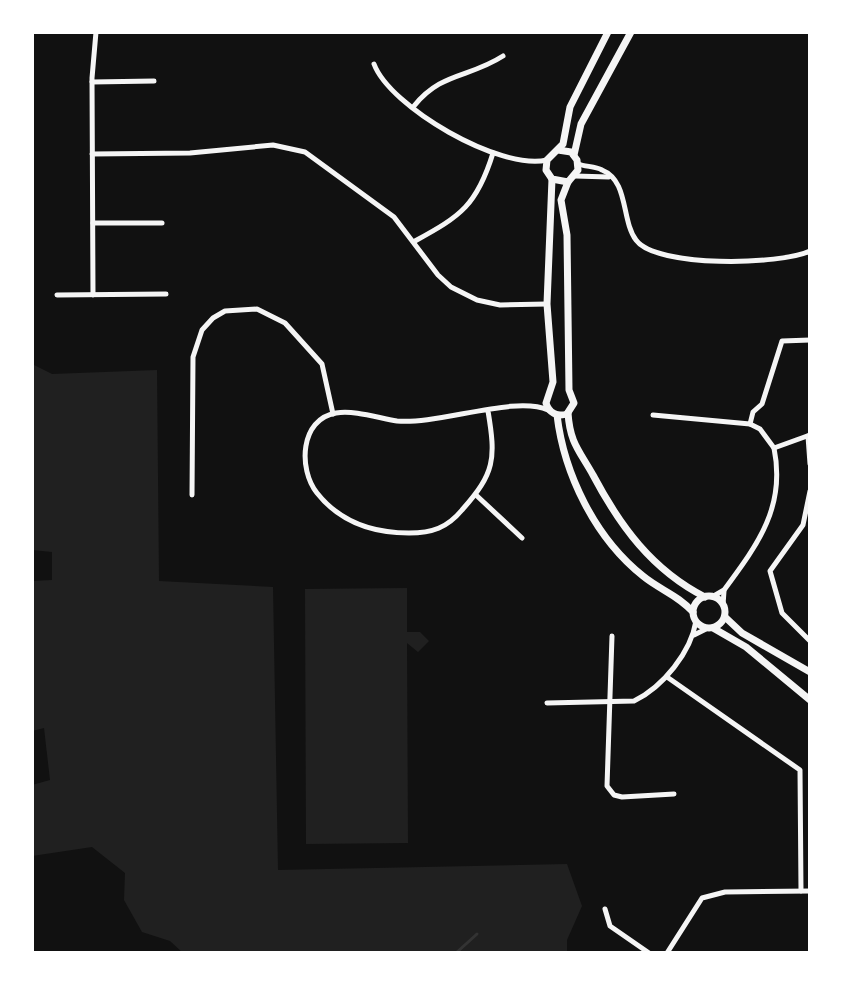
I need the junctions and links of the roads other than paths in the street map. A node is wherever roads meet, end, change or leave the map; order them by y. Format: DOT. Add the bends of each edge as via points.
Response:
graph roads {
  1 [pos="96,32"];
  2 [pos="608,32"];
  3 [pos="631,32"];
  4 [pos="503,56"];
  5 [pos="374,64"];
  6 [pos="154,81"];
  7 [pos="92,82"];
  8 [pos="414,106"];
  9 [pos="558,150"];
  10 [pos="493,153"];
  11 [pos="92,154"];
  12 [pos="574,155"];
  13 [pos="542,161"];
  14 [pos="578,164"];
  15 [pos="609,177"];
  16 [pos="552,179"];
  17 [pos="571,179"];
  18 [pos="93,223"];
  19 [pos="162,223"];
  20 [pos="415,241"];
  21 [pos="810,251"];
  22 [pos="166,294"];
  23 [pos="57,295"];
  24 [pos="93,295"];
  25 [pos="547,304"];
  26 [pos="810,340"];
  27 [pos="569,390"];
  28 [pos="549,395"];
  29 [pos="538,405"];
  30 [pos="488,411"];
  31 [pos="553,413"];
  32 [pos="568,413"];
  33 [pos="333,414"];
  34 [pos="653,415"];
  35 [pos="750,424"];
  36 [pos="809,436"];
  37 [pos="774,448"];
  38 [pos="810,464"];
  39 [pos="810,491"];
  40 [pos="192,495"];
  41 [pos="476,495"];
  42 [pos="522,538"];
  43 [pos="724,590"];
  44 [pos="708,597"];
  45 [pos="723,605"];
  46 [pos="693,612"];
  47 [pos="725,617"];
  48 [pos="696,621"];
  49 [pos="710,628"];
  50 [pos="612,636"];
  51 [pos="693,636"];
  52 [pos="810,641"];
  53 [pos="810,672"];
  54 [pos="667,677"];
  55 [pos="810,700"];
  56 [pos="608,702"];
  57 [pos="547,703"];
  58 [pos="674,794"];
  59 [pos="801,891"];
  60 [pos="810,891"];
  61 [pos="605,909"];
  62 [pos="649,953"];
  63 [pos="667,953"];
  1 -- 7 [label="street"];
  2 -- 9 [label="main road" via="578,86"];
  3 -- 12 [label="main road" via="581,124"];
  4 -- 8 [label="street" via="473,73 439,82"];
  5 -- 8 [label="street" via="383,83"];
  6 -- 7 [label="street"];
  7 -- 11 [label="street"];
  8 -- 10 [label="street" via="471,146"];
  9 -- 12 [label="main road"];
  9 -- 13 [label="main road"];
  10 -- 13 [label="street"];
  10 -- 20 [label="street" via="472,204"];
  11 -- 18 [label="street"];
  11 -- 20 [label="street" via="290,148 313,156 368,196"];
  12 -- 14 [label="main road"];
  13 -- 16 [label="main road"];
  14 -- 15 [label="street" via="606,171"];
  14 -- 17 [label="main road"];
  15 -- 17 [label="street"];
  15 -- 21 [label="street" via="619,186 635,240 649,252 677,258 774,260"];
  16 -- 17 [label="main road"];
  16 -- 25 [label="main road"];
  17 -- 27 [label="main road" via="561,200 567,235"];
  18 -- 19 [label="street"];
  18 -- 24 [label="street"];
  20 -- 25 [label="street" via="438,275 465,295 500,305"];
  22 -- 24 [label="street"];
  23 -- 24 [label="street"];
  25 -- 28 [label="main road"];
  26 -- 35 [label="street" via="782,341 762,404"];
  27 -- 28 [label="main road" via="560,388"];
  27 -- 32 [label="main road" via="574,403"];
  28 -- 29 [label="street"];
  28 -- 31 [label="main road"];
  29 -- 30 [label="street"];
  29 -- 31 [label="street"];
  30 -- 33 [label="street" via="404,421"];
  30 -- 41 [label="street" via="493,465"];
  31 -- 32 [label="main road"];
  31 -- 46 [label="main road" via="571,474 604,534 641,575"];
  32 -- 44 [label="main road" via="572,442 628,534 674,580"];
  33 -- 40 [label="street" via="322,364 285,323 257,309 225,311 202,330 193,357"];
  33 -- 41 [label="street" via="313,427 305,458 318,495 348,519 388,533 428,533 445,527"];
  34 -- 35 [label="street"];
  35 -- 37 [label="street"];
  36 -- 37 [label="street"];
  36 -- 38 [label="street"];
  37 -- 43 [label="street" via="778,488 773,514 763,537"];
  39 -- 52 [label="street" via="803,525 770,571 782,613"];
  41 -- 42 [label="street"];
  43 -- 44 [label="street"];
  43 -- 45 [label="street"];
  44 -- 45 [label="main road"];
  44 -- 46 [label="main road" via="696,602"];
  45 -- 47 [label="main road"];
  46 -- 48 [label="main road"];
  47 -- 49 [label="main road"];
  47 -- 53 [label="main road" via="742,633"];
  48 -- 49 [label="main road"];
  48 -- 51 [label="street"];
  49 -- 51 [label="street"];
  49 -- 55 [label="main road" via="746,647"];
  50 -- 56 [label="street"];
  51 -- 54 [label="street"];
  54 -- 56 [label="street" via="634,701"];
  54 -- 59 [label="street" via="800,770"];
  56 -- 57 [label="street"];
  56 -- 58 [label="street" via="607,786 622,797"];
  59 -- 60 [label="street"];
  59 -- 63 [label="street" via="725,892 702,898"];
  61 -- 62 [label="street" via="610,926"];
}
